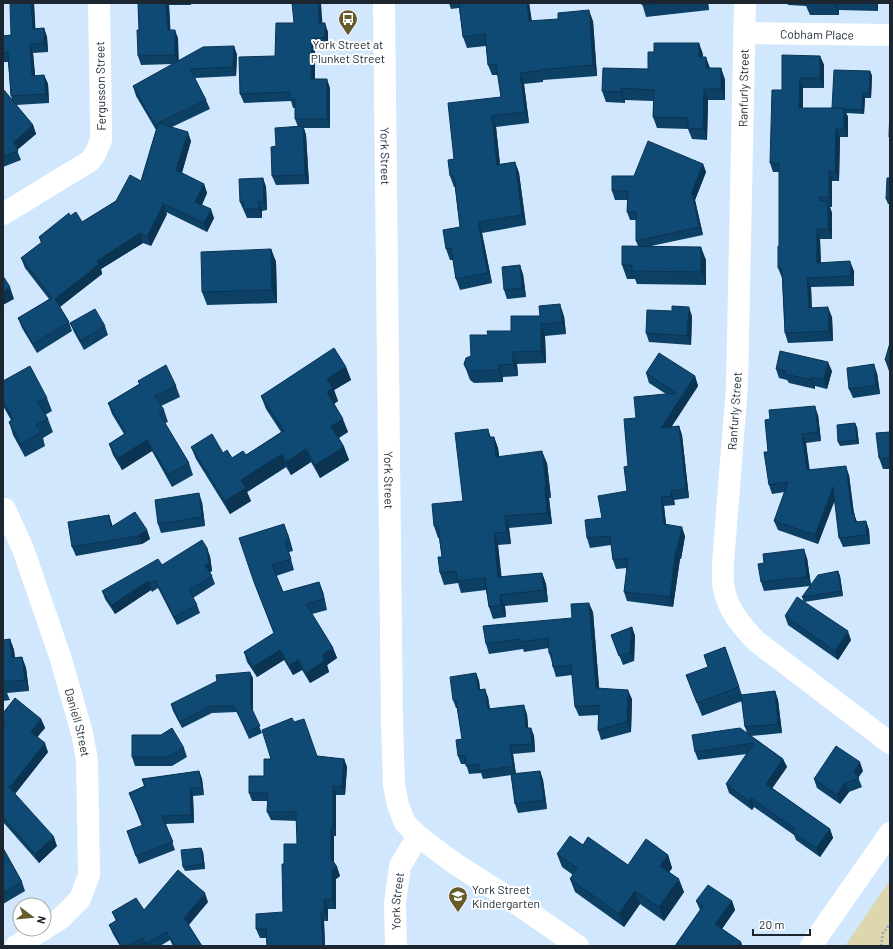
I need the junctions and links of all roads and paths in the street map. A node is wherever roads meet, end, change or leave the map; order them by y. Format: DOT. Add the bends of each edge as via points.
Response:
graph roads {
  1 [pos="99,3"];
  2 [pos="384,3"];
  3 [pos="745,3"];
  4 [pos="744,33"];
  5 [pos="890,35"];
  6 [pos="3,214"];
  7 [pos="5,509"];
  8 [pos="890,743"];
  9 [pos="890,833"];
  10 [pos="418,836"];
  11 [pos="52,924"];
  12 [pos="890,924"];
  13 [pos="31,937"];
  14 [pos="16,946"];
  15 [pos="396,946"];
  16 [pos="578,946"];
  17 [pos="811,946"];
  18 [pos="881,946"];
  1 -- 6 [label="street, Fergusson Street" via="99,146 90,161"];
  2 -- 10 [label="street, York Street" via="394,785 405,823"];
  3 -- 4 [label="street, Ranfurly Street"];
  4 -- 5 [label="street, Cobham Place"];
  4 -- 8 [label="street, Ranfurly Street" via="737,386 723,563 724,588 729,607 740,625 756,641"];
  7 -- 11 [label="street, Daniell Street" via="23,549 61,659 87,760 88,875 80,899"];
  9 -- 17 [label="street"];
  10 -- 15 [label="street, York Street" via="400,866 395,903"];
  10 -- 16 [label="street"];
  12 -- 18 [label="path" via="883,933"];
  13 -- 14 [label="street, Daniell Street"];
}
